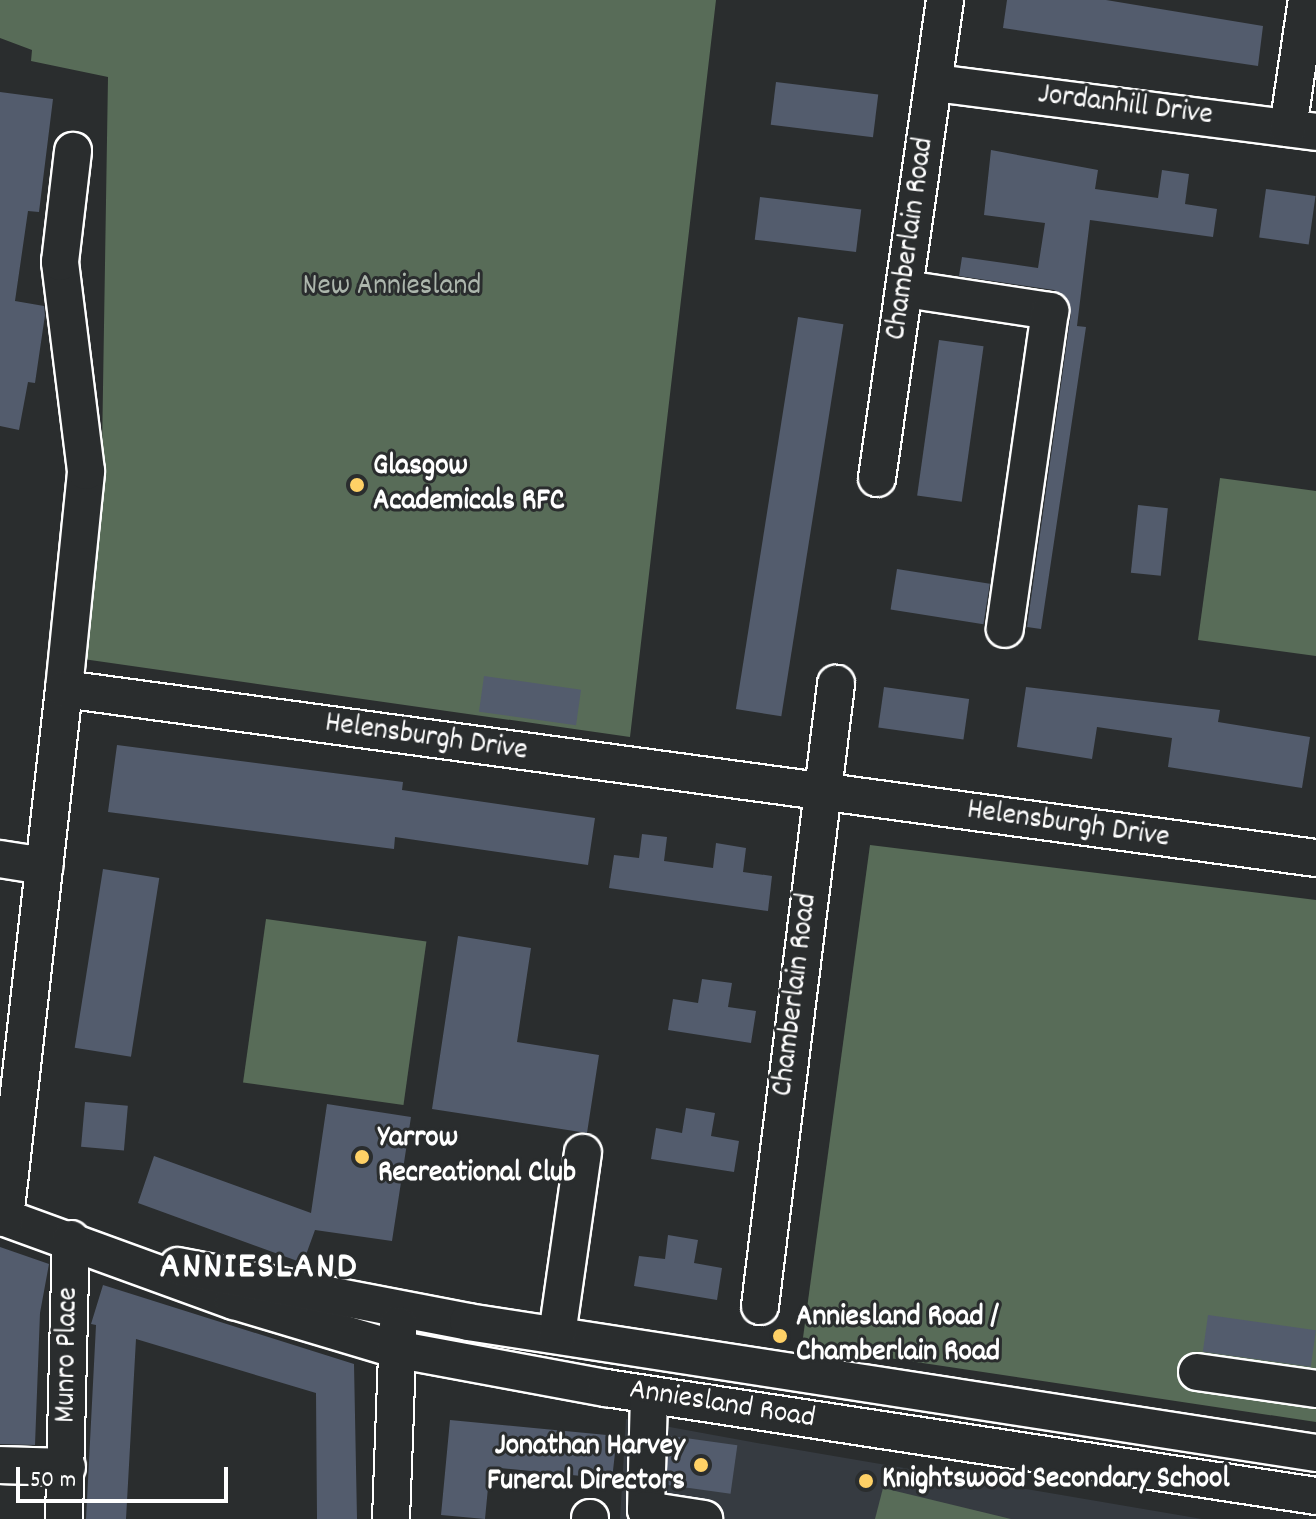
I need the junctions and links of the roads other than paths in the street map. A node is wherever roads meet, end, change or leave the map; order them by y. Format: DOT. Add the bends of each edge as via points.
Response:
graph roads {
  1 [pos="945,0"];
  2 [pos="1307,0"];
  3 [pos="935,83"];
  4 [pos="1302,130"];
  5 [pos="73,151"];
  6 [pos="905,289"];
  7 [pos="877,478"];
  8 [pos="1005,629"];
  9 [pos="836,684"];
  10 [pos="64,689"];
  11 [pos="822,793"];
  12 [pos="1316,858"];
  13 [pos="0,859"];
  14 [pos="44,866"];
  15 [pos="583,1153"];
  16 [pos="2,1217"];
  17 [pos="71,1239"];
  18 [pos="141,1263"];
  19 [pos="760,1306"];
  20 [pos="400,1307"];
  21 [pos="557,1335"];
  22 [pos="395,1349"];
  23 [pos="1197,1372"];
  24 [pos="1316,1389"];
  25 [pos="649,1395"];
  26 [pos="1316,1453"];
  27 [pos="0,1465"];
  28 [pos="67,1467"];
  29 [pos="1316,1496"];
  30 [pos="64,1519"];
  31 [pos="391,1519"];
  32 [pos="704,1519"];
  1 -- 3 [label="street, Chamberlain Road"];
  2 -- 4 [label="street"];
  3 -- 4 [label="street, Jordanhill Drive"];
  3 -- 6 [label="street, Chamberlain Road"];
  5 -- 10 [label="street" via="60,262 86,471"];
  6 -- 7 [label="street, Chamberlain Road"];
  6 -- 8 [label="street" via="1050,311"];
  9 -- 11 [label="street, Chamberlain Road"];
  10 -- 11 [label="street, Helensburgh Drive"];
  10 -- 14 [label="street"];
  11 -- 12 [label="street, Helensburgh Drive"];
  11 -- 19 [label="street, Chamberlain Road"];
  13 -- 14 [label="street"];
  14 -- 16 [label="street"];
  15 -- 21 [label="street"];
  16 -- 17 [label="street, Anniesland Road"];
  17 -- 18 [label="street, Anniesland Road"];
  17 -- 28 [label="street, Munro Place"];
  18 -- 20 [label="street, Anniesland Road" via="213,1268"];
  18 -- 22 [label="street, Anniesland Road" via="234,1301"];
  20 -- 21 [label="street, Anniesland Road"];
  20 -- 22 [label="street"];
  21 -- 26 [label="street, Anniesland Road"];
  22 -- 25 [label="street, Anniesland Road"];
  22 -- 31 [label="street"];
  23 -- 24 [label="street"];
  25 -- 29 [label="street, Anniesland Road"];
  25 -- 32 [label="street" via="646,1510"];
  27 -- 28 [label="street"];
  28 -- 30 [label="street, Munro Place"];
}
